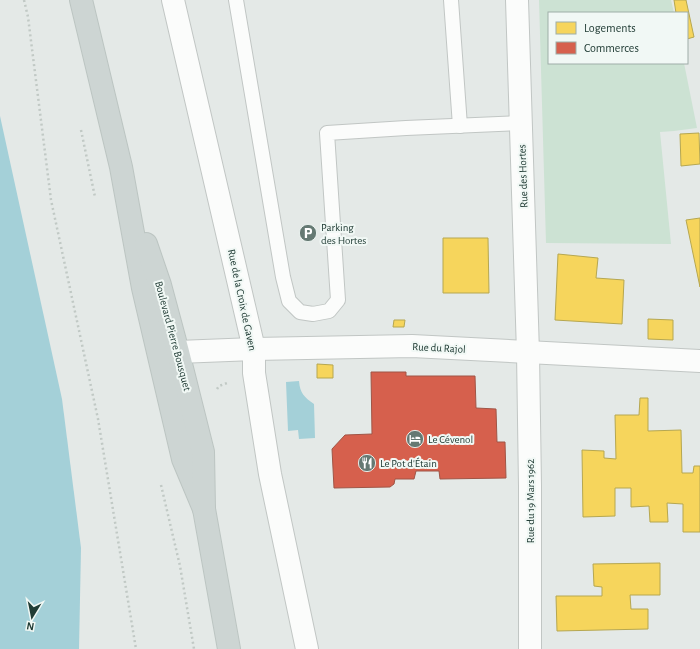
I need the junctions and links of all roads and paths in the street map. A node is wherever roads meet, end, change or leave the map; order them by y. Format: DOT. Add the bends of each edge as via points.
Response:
graph roads {
  1 [pos="24,0"];
  2 [pos="81,0"];
  3 [pos="172,0"];
  4 [pos="236,0"];
  5 [pos="451,0"];
  6 [pos="517,0"];
  7 [pos="522,123"];
  8 [pos="460,126"];
  9 [pos="121,167"];
  10 [pos="254,349"];
  11 [pos="178,352"];
  12 [pos="528,353"];
  13 [pos="700,361"];
  14 [pos="204,509"];
  15 [pos="136,649"];
  16 [pos="229,649"];
  17 [pos="307,649"];
  18 [pos="530,649"];
  1 -- 15 [label="path" via="51,200 98,419"];
  2 -- 9 [label="main road, Boulevard Pierre Bousquet"];
  3 -- 10 [label="street, Rue de la Croix de Gaven"];
  4 -- 8 [label="lane" via="283,277 289,301 300,312 329,312 338,300 327,133"];
  5 -- 8 [label="lane"];
  6 -- 7 [label="street, Rue des Hortes"];
  7 -- 8 [label="lane"];
  7 -- 12 [label="street, Rue des Hortes"];
  9 -- 11 [label="main road, Boulevard Pierre Bousquet" via="160,285"];
  9 -- 14 [label="main road, Boulevard Pierre Bousquet" via="143,288 182,458"];
  10 -- 11 [label="street, Rue du Rajol"];
  10 -- 12 [label="street, Rue du Rajol" via="412,346"];
  10 -- 17 [label="street, Rue de la Croix de Gaven" via="254,373 270,474"];
  11 -- 14 [label="main road, Boulevard Pierre Bousquet" via="203,452"];
  12 -- 13 [label="street, Rue du Rajol"];
  12 -- 18 [label="street, Rue du 19 Mars 1962"];
  14 -- 16 [label="main road, Boulevard Pierre Bousquet"];
}
